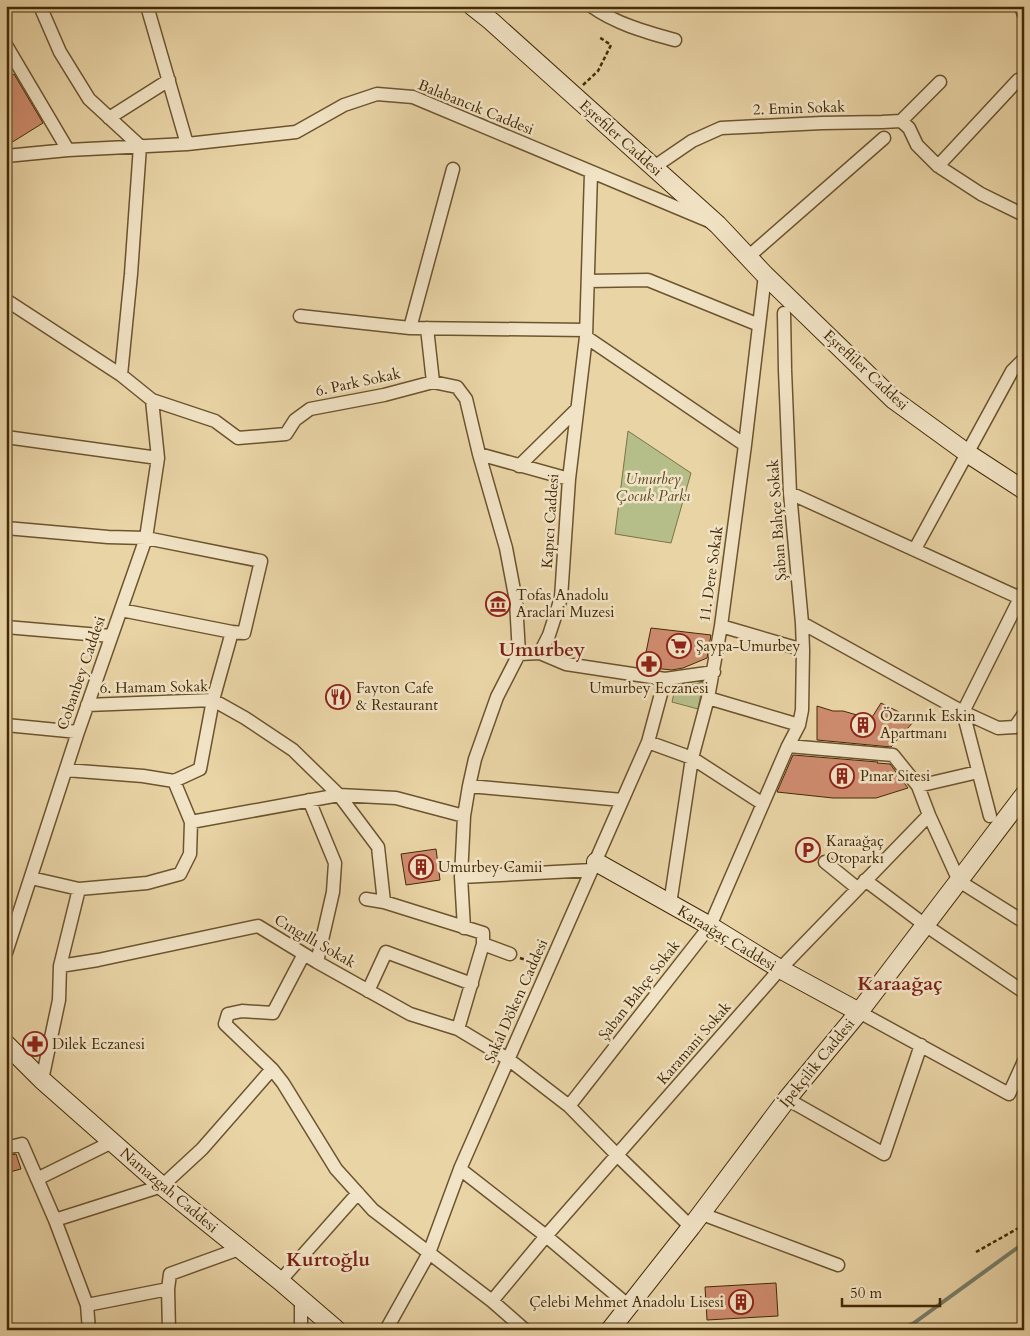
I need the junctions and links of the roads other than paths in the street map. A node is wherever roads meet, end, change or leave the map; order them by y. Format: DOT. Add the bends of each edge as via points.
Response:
graph roads {
  1 [pos="40,6"];
  2 [pos="147,6"];
  3 [pos="472,6"];
  4 [pos="590,6"];
  5 [pos="1020,6"];
  6 [pos="1024,14"];
  7 [pos="676,40"];
  8 [pos="6,46"];
  9 [pos="168,80"];
  10 [pos="1018,80"];
  11 [pos="940,82"];
  12 [pos="109,118"];
  13 [pos="901,121"];
  14 [pos="884,138"];
  15 [pos="187,144"];
  16 [pos="140,146"];
  17 [pos="68,150"];
  18 [pos="6,156"];
  19 [pos="938,166"];
  20 [pos="654,167"];
  21 [pos="454,169"];
  22 [pos="592,173"];
  23 [pos="1024,215"];
  24 [pos="718,225"];
  25 [pos="748,257"];
  26 [pos="766,275"];
  27 [pos="588,282"];
  28 [pos="6,300"];
  29 [pos="784,313"];
  30 [pos="300,316"];
  31 [pos="759,326"];
  32 [pos="410,328"];
  33 [pos="426,328"];
  34 [pos="586,333"];
  35 [pos="1024,359"];
  36 [pos="121,375"];
  37 [pos="433,382"];
  38 [pos="152,400"];
  39 [pos="577,409"];
  40 [pos="6,437"];
  41 [pos="745,445"];
  42 [pos="967,453"];
  43 [pos="479,454"];
  44 [pos="158,458"];
  45 [pos="519,466"];
  46 [pos="569,479"];
  47 [pos="1024,490"];
  48 [pos="790,493"];
  49 [pos="6,528"];
  50 [pos="146,538"];
  51 [pos="916,550"];
  52 [pos="1022,594"];
  53 [pos="121,610"];
  54 [pos="802,622"];
  55 [pos="721,626"];
  56 [pos="6,627"];
  57 [pos="232,632"];
  58 [pos="110,636"];
  59 [pos="803,650"];
  60 [pos="540,652"];
  61 [pos="519,654"];
  62 [pos="714,672"];
  63 [pos="665,679"];
  64 [pos="708,698"];
  65 [pos="213,700"];
  66 [pos="87,705"];
  67 [pos="963,712"];
  68 [pos="1024,714"];
  69 [pos="6,725"];
  70 [pos="799,725"];
  71 [pos="78,732"];
  72 [pos="648,742"];
  73 [pos="788,746"];
  74 [pos="692,758"];
  75 [pos="66,770"];
  76 [pos="978,772"];
  77 [pos="174,781"];
  78 [pos="469,786"];
  79 [pos="918,786"];
  80 [pos="339,794"];
  81 [pos="1024,795"];
  82 [pos="309,800"];
  83 [pos="622,800"];
  84 [pos="764,804"];
  85 [pos="929,815"];
  86 [pos="464,816"];
  87 [pos="990,816"];
  88 [pos="191,822"];
  89 [pos="825,862"];
  90 [pos="594,866"];
  91 [pos="460,877"];
  92 [pos="31,878"];
  93 [pos="959,881"];
  94 [pos="861,884"];
  95 [pos="79,889"];
  96 [pos="366,898"];
  97 [pos="384,902"];
  98 [pos="670,904"];
  99 [pos="1024,922"];
  100 [pos="925,925"];
  101 [pos="710,926"];
  102 [pos="464,928"];
  103 [pos="483,944"];
  104 [pos="6,953"];
  105 [pos="304,954"];
  106 [pos="510,954"];
  107 [pos="317,962"];
  108 [pos="60,966"];
  109 [pos="780,969"];
  110 [pos="472,984"];
  111 [pos="368,991"];
  112 [pos="1024,992"];
  113 [pos="859,1012"];
  114 [pos="458,1029"];
  115 [pos="6,1044"];
  116 [pos="921,1045"];
  117 [pos="508,1059"];
  118 [pos="1024,1061"];
  119 [pos="272,1069"];
  120 [pos="42,1080"];
  121 [pos="787,1099"];
  122 [pos="569,1106"];
  123 [pos="112,1142"];
  124 [pos="6,1148"];
  125 [pos="618,1156"];
  126 [pos="460,1169"];
  127 [pos="37,1179"];
  128 [pos="162,1186"];
  129 [pos="358,1193"];
  130 [pos="55,1220"];
  131 [pos="697,1220"];
  132 [pos="546,1236"];
  133 [pos="239,1249"];
  134 [pos="429,1253"];
  135 [pos="838,1265"];
  136 [pos="280,1281"];
  137 [pos="168,1289"];
  138 [pos="301,1298"];
  139 [pos="492,1301"];
  140 [pos="87,1305"];
  141 [pos="629,1306"];
  142 [pos="89,1330"];
  143 [pos="169,1330"];
  144 [pos="301,1330"];
  145 [pos="337,1330"];
  146 [pos="386,1330"];
  147 [pos="525,1330"];
  148 [pos="610,1330"];
  1 -- 12 [label="street" via="60,52 89,99"];
  2 -- 9 [label="street"];
  3 -- 20 [label="main road, Eşrefiler Caddesi"];
  4 -- 7 [label="street" via="640,30"];
  5 -- 6 [label="street"];
  8 -- 17 [label="street"];
  9 -- 12 [label="street"];
  9 -- 15 [label="street"];
  10 -- 19 [label="street"];
  11 -- 13 [label="street"];
  12 -- 16 [label="street"];
  13 -- 19 [label="street"];
  13 -- 20 [label="street, 2. Emin Sokak" via="721,128 692,141"];
  14 -- 25 [label="street"];
  15 -- 16 [label="street, Balabancık Caddesi"];
  15 -- 22 [label="street, Balabancık Caddesi" via="296,132 344,105 377,94 413,97"];
  16 -- 17 [label="street, Balabancık Caddesi"];
  16 -- 36 [label="street"];
  17 -- 18 [label="street, Balabancık Caddesi"];
  19 -- 23 [label="street" via="982,194"];
  20 -- 24 [label="main road, Eşrefiler Caddesi"];
  21 -- 32 [label="street"];
  22 -- 24 [label="street, Balabancık Caddesi"];
  22 -- 27 [label="street, Kapıcı Caddesi"];
  24 -- 25 [label="main road, Eşrefiler Caddesi"];
  25 -- 26 [label="main road, Eşrefiler Caddesi"];
  26 -- 31 [label="street, 11. Dere Sokak"];
  26 -- 42 [label="main road, Eşrefliler Caddesi" via="894,400"];
  27 -- 31 [label="street" via="648,280"];
  27 -- 34 [label="street, Kapıcı Caddesi"];
  28 -- 36 [label="street"];
  29 -- 48 [label="street, Şaban Bahçe Sokak"];
  30 -- 32 [label="street"];
  31 -- 41 [label="street, 11. Dere Sokak"];
  32 -- 33 [label="street"];
  33 -- 34 [label="street"];
  33 -- 37 [label="street"];
  34 -- 39 [label="street, Kapıcı Caddesi"];
  34 -- 41 [label="street"];
  35 -- 42 [label="street" via="1012,371"];
  36 -- 38 [label="street"];
  37 -- 38 [label="street, 6. Park Sokak" via="310,409 295,420 286,434 238,438 214,421"];
  37 -- 43 [label="street, 6. Park Sokak" via="457,387 466,399"];
  38 -- 44 [label="street, Cobanbey Caddesi"];
  39 -- 45 [label="street"];
  39 -- 46 [label="street, Kapıcı Caddesi"];
  40 -- 44 [label="street"];
  41 -- 55 [label="street, 11. Dere Sokak"];
  42 -- 47 [label="main road, Eşrefliler Caddesi"];
  42 -- 51 [label="street"];
  43 -- 45 [label="street"];
  43 -- 61 [label="street, 6. Park Sokak" via="506,548 516,601"];
  44 -- 50 [label="street, Cobanbey Caddesi"];
  45 -- 46 [label="street"];
  46 -- 60 [label="street, Kapıcı Caddesi" via="561,598"];
  48 -- 51 [label="street"];
  48 -- 54 [label="street, Şaban Bahçe Sokak"];
  49 -- 50 [label="street"];
  50 -- 53 [label="street, Cobanbey Caddesi"];
  50 -- 57 [label="street" via="261,561 244,633"];
  51 -- 52 [label="street"];
  52 -- 67 [label="street"];
  53 -- 57 [label="street"];
  53 -- 58 [label="street, Cobanbey Caddesi"];
  54 -- 59 [label="street, Şaban Bahçe Sokak"];
  54 -- 67 [label="street"];
  55 -- 59 [label="street"];
  55 -- 62 [label="street, 11. Dere Sokak"];
  56 -- 58 [label="street"];
  57 -- 65 [label="street"];
  58 -- 66 [label="street, Cobanbey Caddesi"];
  59 -- 70 [label="street, Şaban Bahçe Sokak"];
  60 -- 61 [label="street"];
  60 -- 63 [label="street" via="566,664"];
  61 -- 78 [label="street" via="497,697"];
  62 -- 63 [label="street"];
  62 -- 64 [label="street, 11. Dere Sokak"];
  63 -- 72 [label="street, Sakal Döken Caddesi"];
  64 -- 70 [label="street"];
  64 -- 74 [label="street, 11. Dere Sokak"];
  65 -- 66 [label="street, 6. Hamam Sokak"];
  65 -- 77 [label="street" via="200,769"];
  65 -- 80 [label="street, 6. Hamam Sokak" via="293,750"];
  66 -- 71 [label="street, Cobanbey Caddesi"];
  67 -- 68 [label="street" via="998,728 1015,727"];
  67 -- 76 [label="street"];
  69 -- 71 [label="street"];
  70 -- 73 [label="street, Şaban Bahçe Sokak"];
  71 -- 75 [label="street, Cobanbey Caddesi"];
  72 -- 74 [label="street"];
  72 -- 83 [label="street, Sakal Döken Caddesi"];
  73 -- 79 [label="street" via="893,755"];
  73 -- 84 [label="street, Şaban Bahçe Sokak"];
  74 -- 84 [label="street"];
  74 -- 98 [label="street, 11. Dere Sokak"];
  75 -- 77 [label="street"];
  75 -- 92 [label="street, Cobanbey Caddesi"];
  76 -- 79 [label="street"];
  76 -- 87 [label="street"];
  77 -- 88 [label="street"];
  78 -- 83 [label="street"];
  78 -- 86 [label="street"];
  79 -- 85 [label="street"];
  80 -- 82 [label="street"];
  80 -- 86 [label="street" via="396,798"];
  80 -- 97 [label="street, 6. Hamam Sokak" via="378,847"];
  81 -- 93 [label="main road, İpekçilik Caddesi"];
  82 -- 88 [label="street"];
  82 -- 107 [label="street" via="335,863 333,892"];
  83 -- 90 [label="street, Sakal Döken Caddesi"];
  84 -- 101 [label="street, Şaban Bahçe Sokak"];
  85 -- 93 [label="street"];
  85 -- 94 [label="street, Karamani Sokak"];
  86 -- 91 [label="street"];
  88 -- 95 [label="street" via="190,854 180,874 146,883"];
  89 -- 94 [label="street"];
  90 -- 91 [label="street"];
  90 -- 98 [label="main road, Karaağaç Caddesi"];
  90 -- 117 [label="street, Sakal Döken Caddesi"];
  91 -- 102 [label="street"];
  92 -- 95 [label="street"];
  92 -- 104 [label="street, Cobanbey Caddesi"];
  93 -- 99 [label="street"];
  93 -- 100 [label="main road, İpekçilik Caddesi"];
  94 -- 100 [label="street"];
  94 -- 109 [label="street, Karamani Sokak"];
  95 -- 108 [label="street"];
  96 -- 97 [label="street"];
  97 -- 102 [label="street"];
  98 -- 101 [label="main road, Karaağaç Caddesi"];
  100 -- 112 [label="street"];
  100 -- 113 [label="main road, İpekçilik Caddesi"];
  101 -- 109 [label="main road, Karaağaç Caddesi"];
  101 -- 122 [label="street, Şaban Bahçe Sokak"];
  102 -- 103 [label="street" via="483,933"];
  103 -- 106 [label="street"];
  103 -- 110 [label="street"];
  105 -- 107 [label="street, Cıngıllı Sokak"];
  105 -- 108 [label="street, Cıngıllı Sokak" via="258,926"];
  105 -- 119 [label="street" via="273,1013 242,1011 228,1014 225,1024"];
  107 -- 111 [label="street, Cıngıllı Sokak"];
  108 -- 120 [label="street" via="59,1000"];
  109 -- 113 [label="main road, Karaağaç Caddesi"];
  109 -- 125 [label="street, Karamani Sokak"];
  110 -- 111 [label="street" via="386,952"];
  110 -- 114 [label="street"];
  111 -- 114 [label="street, Cıngıllı Sokak" via="410,1014"];
  113 -- 116 [label="street"];
  113 -- 121 [label="main road, İpekçilik Caddesi"];
  114 -- 117 [label="street, Cıngıllı Sokak"];
  115 -- 120 [label="main road, Namazgah Caddesi"];
  116 -- 118 [label="street" via="1009,1094"];
  116 -- 121 [label="street" via="884,1154"];
  117 -- 122 [label="street, Cıngıllı Sokak"];
  117 -- 126 [label="street, Sakal Döken Caddesi"];
  119 -- 128 [label="street" via="202,1149"];
  119 -- 129 [label="street" via="336,1169"];
  120 -- 123 [label="main road, Namazgah Caddesi"];
  121 -- 131 [label="main road, İpekçilik Caddesi"];
  122 -- 125 [label="street, Cıngıllı Sokak"];
  123 -- 127 [label="street"];
  123 -- 128 [label="main road, Namazgah Caddesi"];
  124 -- 127 [label="street" via="22,1144"];
  125 -- 131 [label="street, Cıngıllı Sokak"];
  125 -- 132 [label="street, Karamani Sokak"];
  126 -- 132 [label="street"];
  126 -- 134 [label="street, Sakal Döken Caddesi"];
  127 -- 130 [label="street"];
  128 -- 130 [label="street"];
  128 -- 133 [label="main road, Namazgah Caddesi"];
  129 -- 134 [label="street" via="374,1210"];
  129 -- 136 [label="street"];
  130 -- 140 [label="street"];
  131 -- 135 [label="street"];
  131 -- 141 [label="main road, İpekçilik Caddesi"];
  132 -- 139 [label="street, Karamani Sokak"];
  132 -- 141 [label="street"];
  133 -- 136 [label="main road, Namazgah Caddesi"];
  133 -- 137 [label="street" via="170,1274"];
  134 -- 139 [label="street"];
  134 -- 146 [label="street, Sakal Döken Caddesi"];
  136 -- 138 [label="main road, Namazgah Caddesi"];
  137 -- 140 [label="street"];
  137 -- 143 [label="street"];
  138 -- 144 [label="street"];
  138 -- 145 [label="main road, Namazgah Caddesi"];
  139 -- 147 [label="street"];
  140 -- 142 [label="street"];
  141 -- 148 [label="main road, İpekçilik Caddesi"];
}
